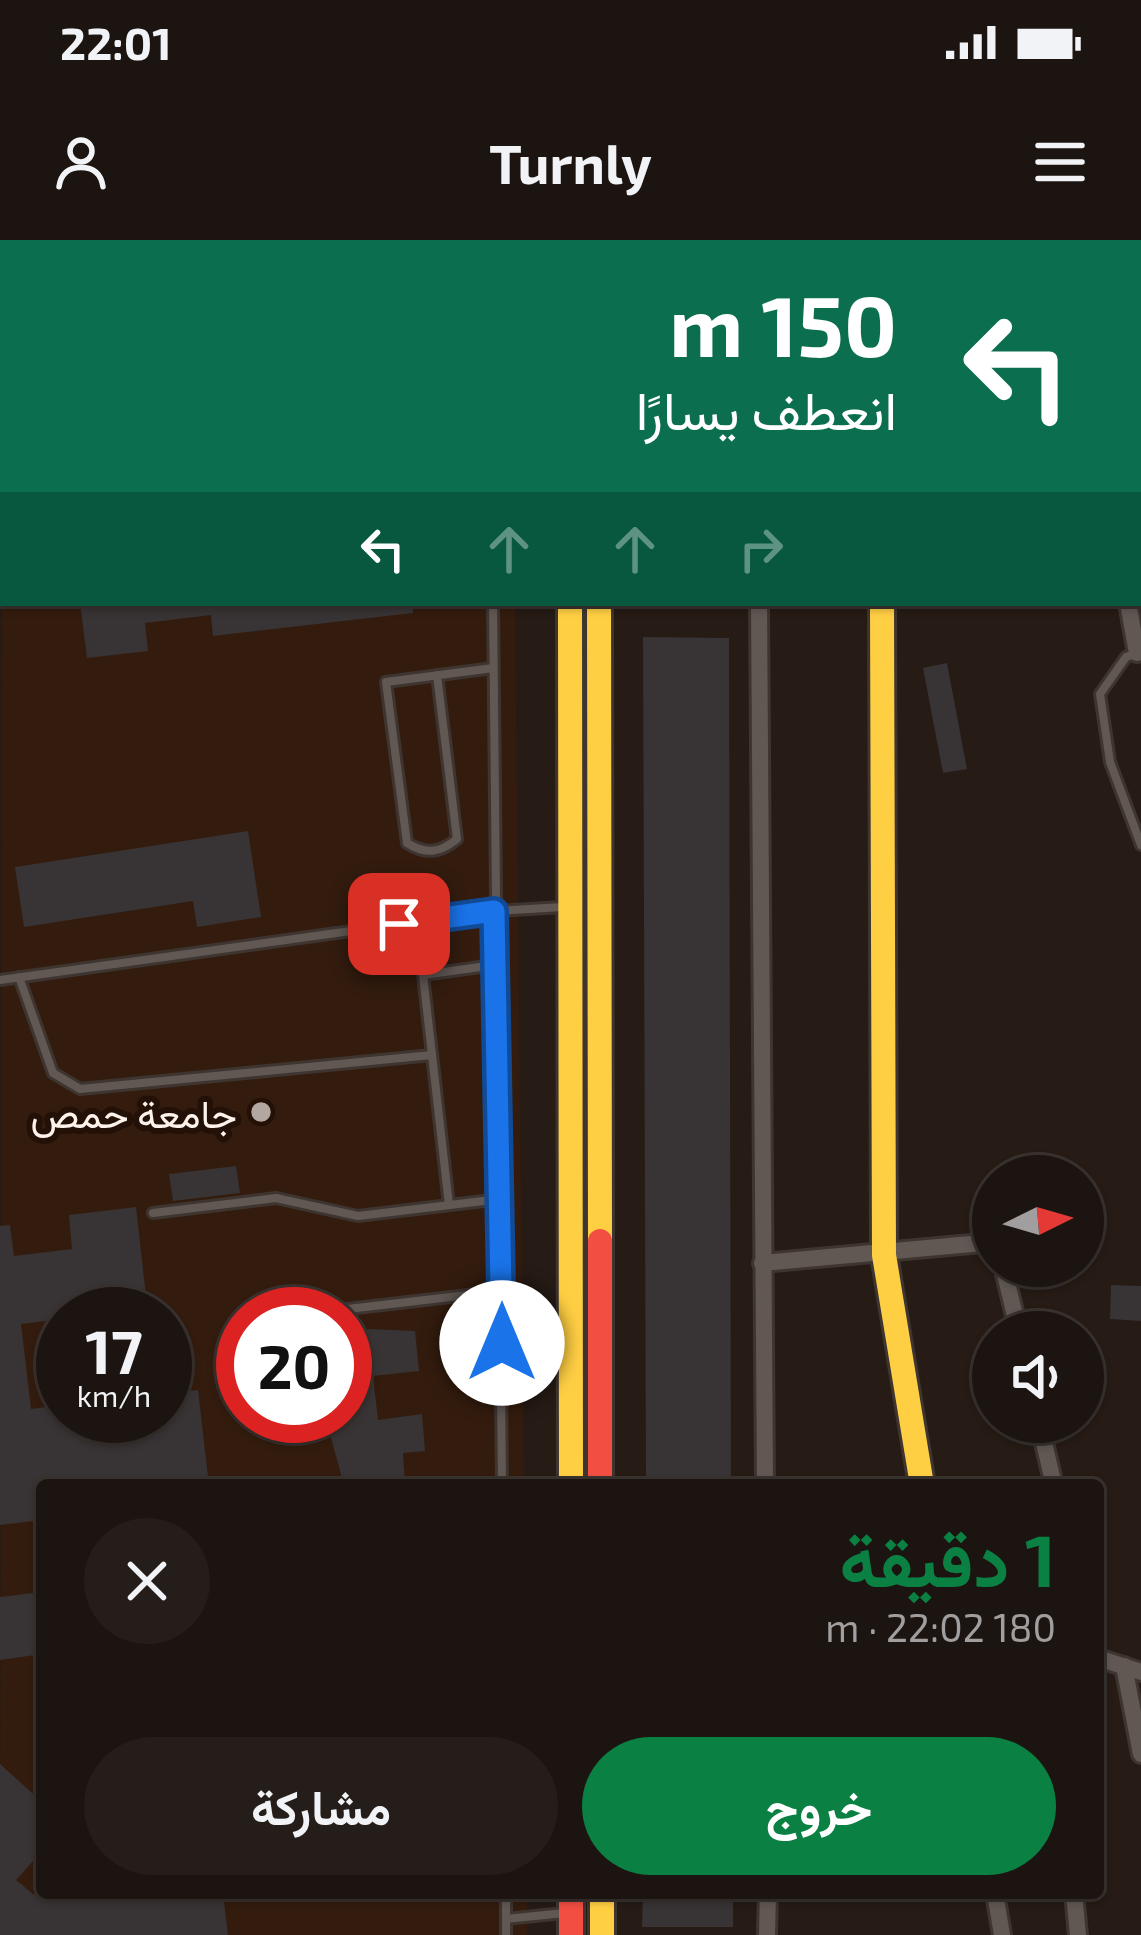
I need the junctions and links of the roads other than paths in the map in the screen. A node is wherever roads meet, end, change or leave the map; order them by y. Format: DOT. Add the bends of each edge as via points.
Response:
graph roads {
  1 [pos="493,606"];
  2 [pos="570,606"];
  3 [pos="599,606"];
  4 [pos="759,606"];
  5 [pos="882,606"];
  6 [pos="1129,606"];
  7 [pos="1139,652"];
  8 [pos="493,668"];
  9 [pos="437,675"];
  10 [pos="1141,845"];
  11 [pos="571,906"];
  12 [pos="494,911"];
  13 [pos="494,964"];
  14 [pos="19,977"];
  15 [pos="0,980"];
  16 [pos="432,1055"];
  17 [pos="500,1199"];
  18 [pos="449,1205"];
  19 [pos="153,1213"];
  20 [pos="972,1245"];
  21 [pos="884,1255"];
  22 [pos="762,1264"];
  23 [pos="502,1291"];
  24 [pos="372,1306"];
  25 [pos="1045,1443"];
  26 [pos="502,1479"];
  27 [pos="571,1479"];
  28 [pos="600,1479"];
  29 [pos="765,1479"];
  30 [pos="921,1479"];
  31 [pos="1053,1479"];
  32 [pos="1132,1670"];
  33 [pos="1141,1754"];
  34 [pos="506,1899"];
  35 [pos="602,1899"];
  36 [pos="768,1899"];
  37 [pos="996,1899"];
  38 [pos="1075,1899"];
  39 [pos="571,1914"];
  40 [pos="506,1918"];
  41 [pos="506,1935"];
  42 [pos="602,1935"];
  43 [pos="766,1935"];
  44 [pos="1002,1935"];
  45 [pos="1078,1935"];
  1 -- 8 [label="lane"];
  2 -- 11 [label="main road"];
  3 -- 28 [label="main road"];
  4 -- 22 [label="street"];
  5 -- 21 [label="main road"];
  6 -- 7 [label="street"];
  7 -- 10 [label="lane" via="1126,657 1100,694 1110,762"];
  8 -- 9 [label="lane"];
  8 -- 12 [label="lane"];
  9 -- 9 [label="lane" via="386,682 407,843 421,852 457,839"];
  11 -- 12 [label="lane"];
  11 -- 27 [label="main road"];
  12 -- 13 [label="lane"];
  12 -- 14 [label="lane"];
  13 -- 16 [label="lane" via="423,975"];
  13 -- 17 [label="lane"];
  14 -- 15 [label="lane"];
  14 -- 16 [label="lane" via="53,1073 80,1089"];
  16 -- 18 [label="lane"];
  17 -- 18 [label="lane"];
  17 -- 23 [label="lane"];
  18 -- 19 [label="lane" via="358,1216 276,1198"];
  20 -- 21 [label="street"];
  21 -- 22 [label="street"];
  21 -- 30 [label="main road"];
  22 -- 29 [label="street"];
  23 -- 24 [label="lane"];
  23 -- 26 [label="lane"];
  25 -- 31 [label="street"];
  32 -- 33 [label="street"];
  34 -- 40 [label="lane"];
  35 -- 42 [label="main road"];
  36 -- 43 [label="street"];
  37 -- 44 [label="street"];
  38 -- 45 [label="street"];
  39 -- 40 [label="lane"];
  40 -- 41 [label="lane"];
}
